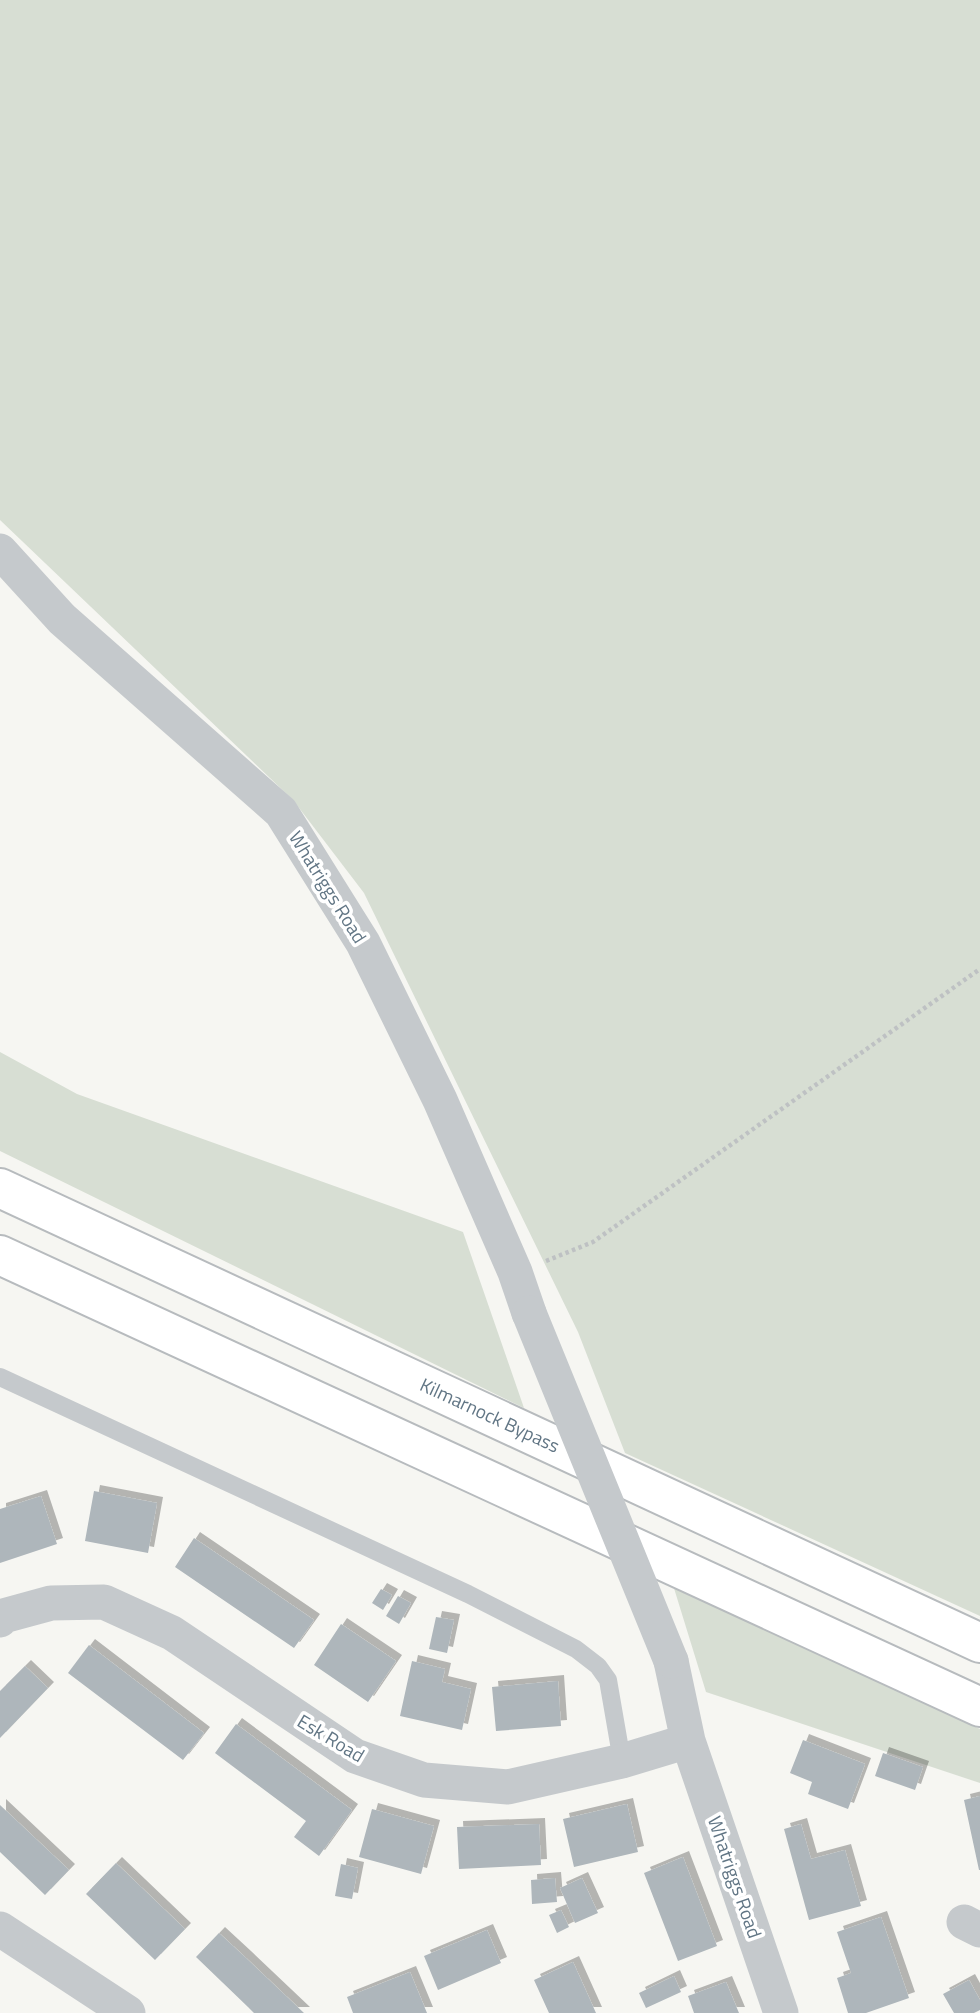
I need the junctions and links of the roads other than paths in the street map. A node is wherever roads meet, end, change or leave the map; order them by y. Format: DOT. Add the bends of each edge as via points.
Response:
graph roads {
  1 [pos="0,551"];
  2 [pos="0,1188"];
  3 [pos="0,1255"];
  4 [pos="0,1377"];
  5 [pos="0,1620"];
  6 [pos="980,1643"];
  7 [pos="980,1707"];
  8 [pos="688,1741"];
  9 [pos="622,1761"];
  10 [pos="0,1929"];
  11 [pos="128,2013"];
  12 [pos="781,2013"];
  1 -- 8 [label="street, Whatriggs Road, bridge" via="62,619 281,812 363,943 440,1100 516,1272 671,1661"];
  2 -- 6 [label="highway, Kilmarnock Bypass"];
  3 -- 7 [label="highway"];
  4 -- 9 [label="lane" via="468,1594 576,1649 608,1680"];
  5 -- 9 [label="street, Esk Road" via="51,1603 104,1602 172,1633 355,1756 424,1780 508,1787"];
  8 -- 9 [label="street, Esk Road"];
  8 -- 12 [label="street, Whatriggs Road"];
  10 -- 11 [label="street"];
}
